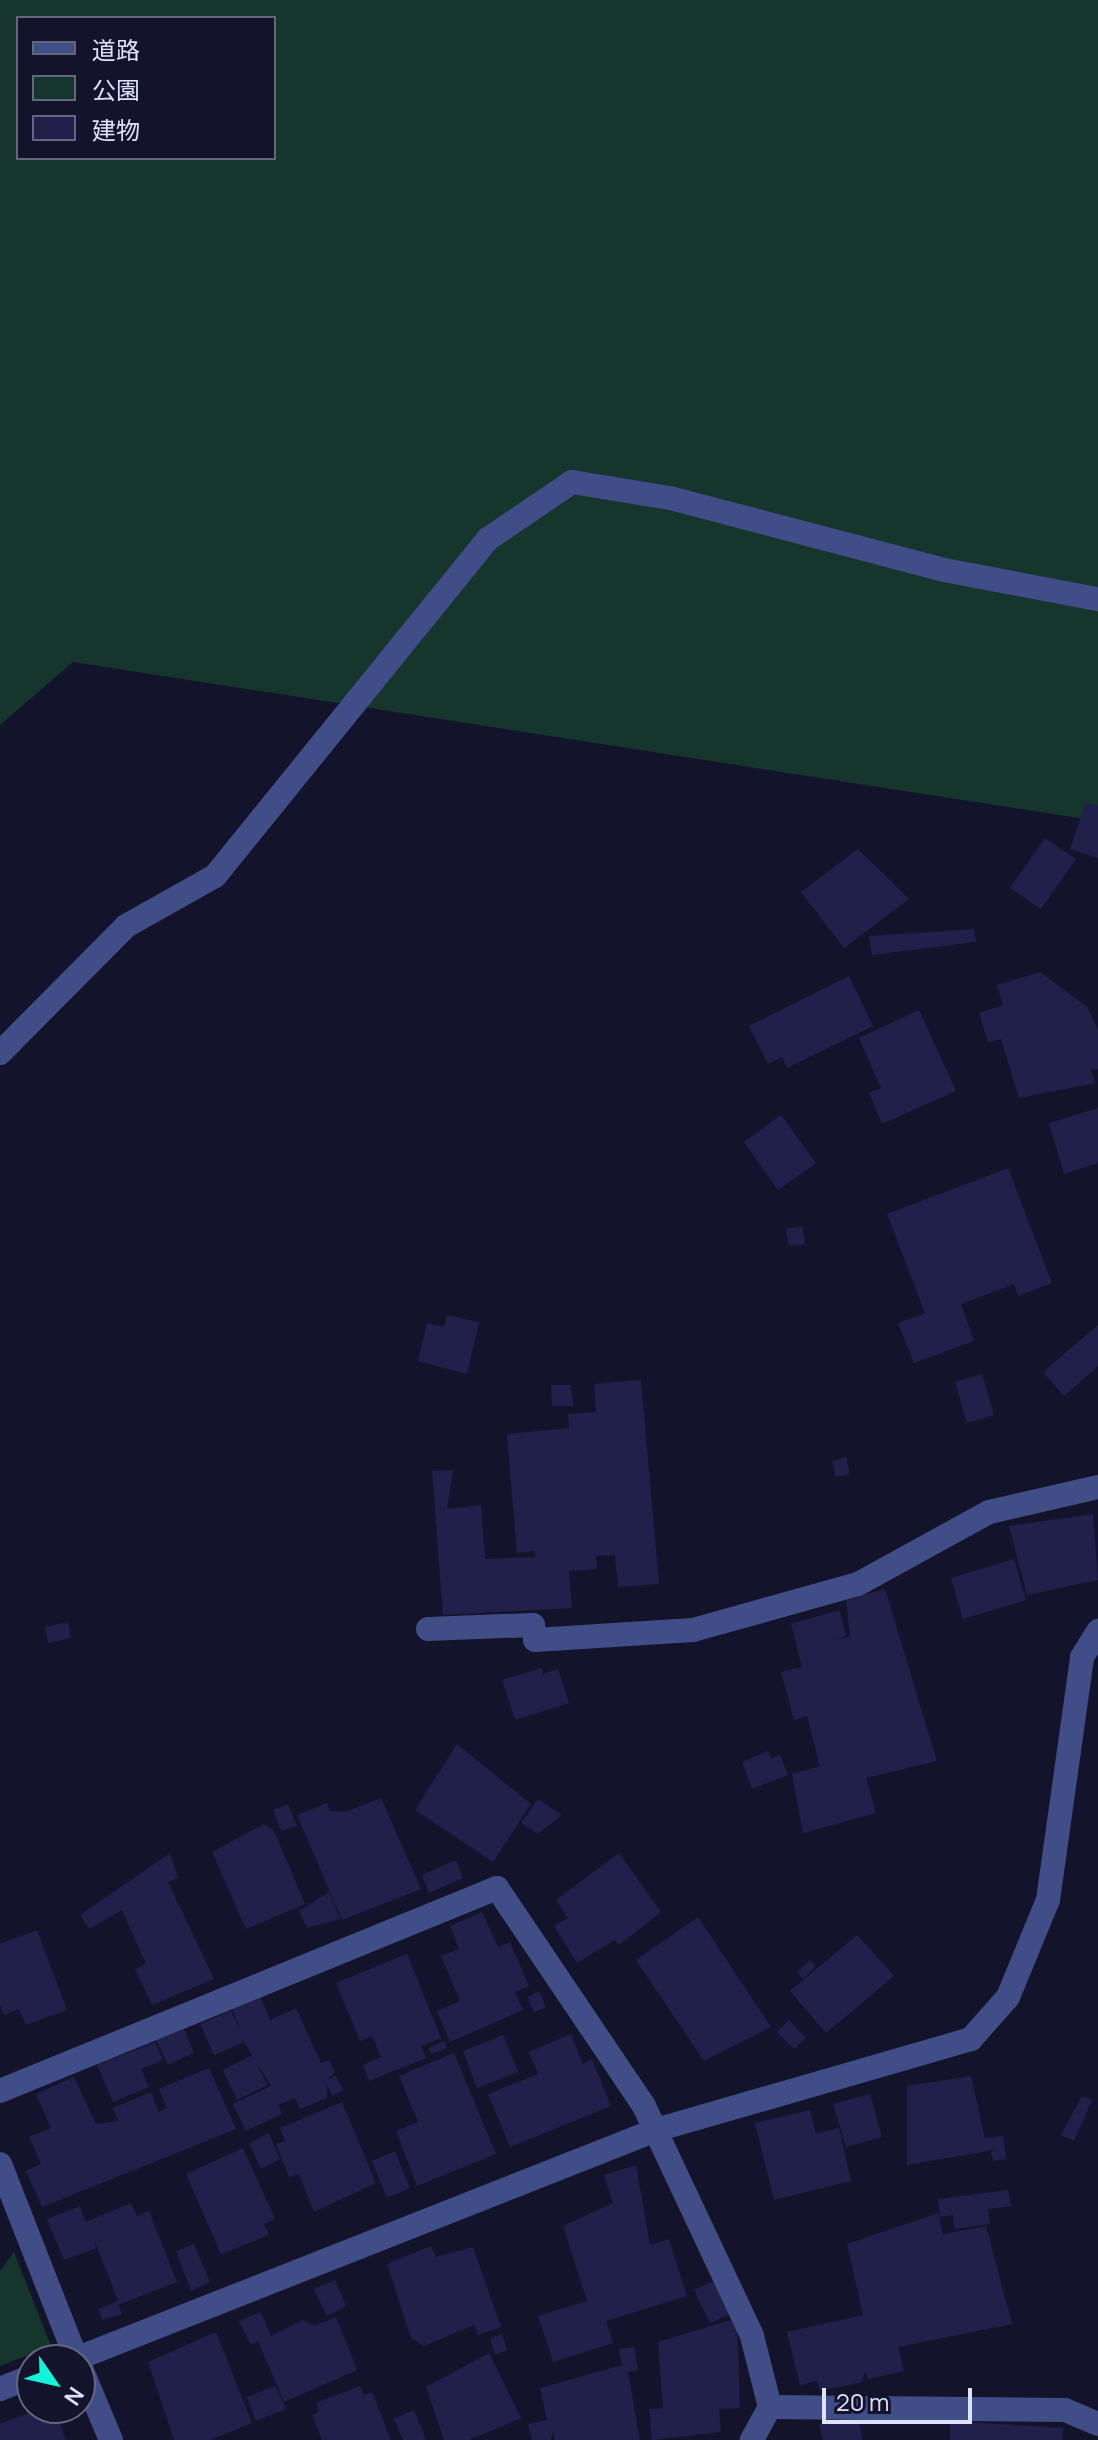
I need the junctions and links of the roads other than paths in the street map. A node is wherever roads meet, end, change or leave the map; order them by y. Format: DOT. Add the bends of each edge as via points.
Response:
graph roads {
  1 [pos="1098,599"];
  2 [pos="0,1053"];
  3 [pos="1098,1487"];
  4 [pos="428,1629"];
  5 [pos="1098,1631"];
  6 [pos="0,2091"];
  7 [pos="656,2130"];
  8 [pos="0,2164"];
  9 [pos="70,2344"];
  10 [pos="96,2353"];
  11 [pos="96,2405"];
  12 [pos="770,2407"];
  13 [pos="1098,2424"];
  14 [pos="111,2440"];
  15 [pos="752,2440"];
  1 -- 2 [label="street" via="944,570 670,498 572,482 488,539 215,876 126,926"];
  3 -- 4 [label="street" via="989,1512 858,1584 693,1630 535,1640 533,1625"];
  5 -- 7 [label="street" via="1082,1657 1048,1900 999,2007 971,2039"];
  6 -- 7 [label="street" via="497,1888"];
  7 -- 10 [label="street"];
  7 -- 12 [label="street" via="752,2336"];
  8 -- 9 [label="street"];
  11 -- 14 [label="street"];
  12 -- 13 [label="street" via="1065,2410"];
  12 -- 15 [label="street"];
}
